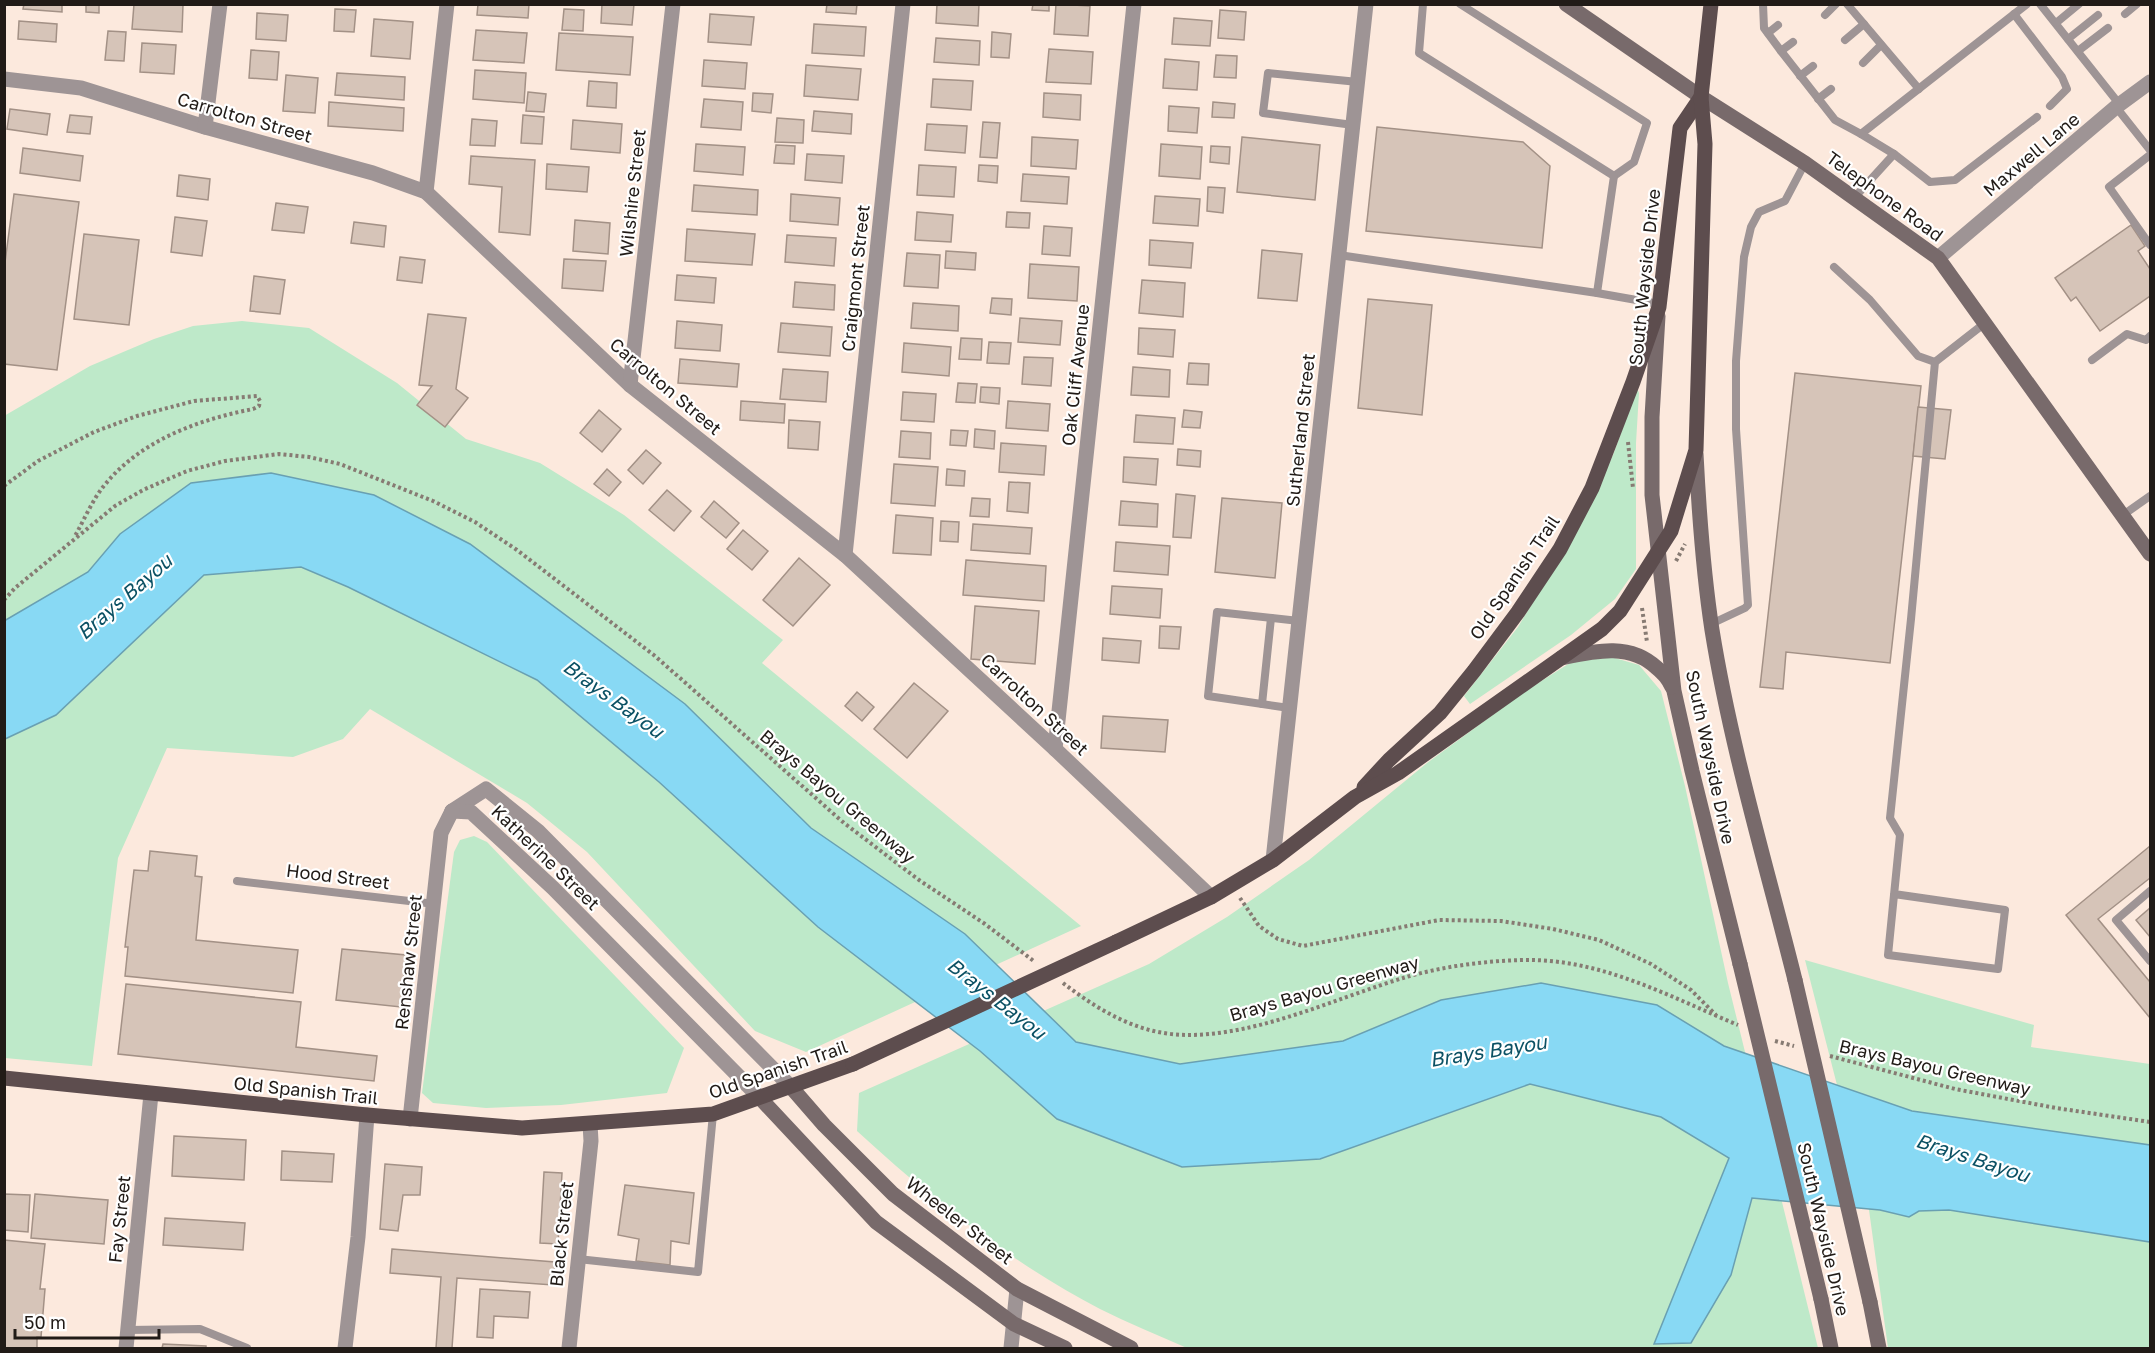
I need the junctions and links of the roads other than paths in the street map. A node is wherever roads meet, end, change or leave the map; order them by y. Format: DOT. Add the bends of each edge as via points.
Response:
graph roads {
  1 [pos="220,4"];
  2 [pos="447,4"];
  3 [pos="673,4"];
  4 [pos="903,4"];
  5 [pos="1134,4"];
  6 [pos="1366,4"];
  7 [pos="1423,4"];
  8 [pos="1460,4"];
  9 [pos="1566,4"];
  10 [pos="1711,4"];
  11 [pos="1763,4"];
  12 [pos="1836,4"];
  13 [pos="1847,4"];
  14 [pos="2027,4"];
  15 [pos="2079,4"];
  16 [pos="2137,4"];
  17 [pos="2046,6"];
  18 [pos="2014,14"];
  19 [pos="2125,14"];
  20 [pos="1825,15"];
  21 [pos="2098,15"];
  22 [pos="2056,23"];
  23 [pos="1864,24"];
  24 [pos="1778,25"];
  25 [pos="2108,28"];
  26 [pos="1768,33"];
  27 [pos="2068,39"];
  28 [pos="1845,40"];
  29 [pos="1792,42"];
  30 [pos="1881,45"];
  31 [pos="1781,51"];
  32 [pos="2078,51"];
  33 [pos="1863,63"];
  34 [pos="1813,66"];
  35 [pos="1800,76"];
  36 [pos="4,78"];
  37 [pos="1358,82"];
  38 [pos="2151,82"];
  39 [pos="1831,89"];
  40 [pos="1919,89"];
  41 [pos="1701,97"];
  42 [pos="1818,99"];
  43 [pos="2050,106"];
  44 [pos="2118,106"];
  45 [pos="2037,117"];
  46 [pos="1353,125"];
  47 [pos="205,127"];
  48 [pos="1861,134"];
  49 [pos="2151,150"];
  50 [pos="1893,153"];
  51 [pos="2151,155"];
  52 [pos="1805,163"];
  53 [pos="1614,176"];
  54 [pos="426,192"];
  55 [pos="1854,198"];
  56 [pos="2151,245"];
  57 [pos="1339,255"];
  58 [pos="1938,258"];
  59 [pos="1834,267"];
  60 [pos="1597,293"];
  61 [pos="1659,305"];
  62 [pos="1984,323"];
  63 [pos="2151,336"];
  64 [pos="2092,360"];
  65 [pos="1935,362"];
  66 [pos="630,385"];
  67 [pos="1696,450"];
  68 [pos="2151,496"];
  69 [pos="2122,515"];
  70 [pos="1658,551"];
  71 [pos="2151,554"];
  72 [pos="844,555"];
  73 [pos="1271,618"];
  74 [pos="1299,621"];
  75 [pos="1712,624"];
  76 [pos="1561,658"];
  77 [pos="1674,691"];
  78 [pos="1262,704"];
  79 [pos="1289,708"];
  80 [pos="1055,749"];
  81 [pos="1355,797"];
  82 [pos="452,811"];
  83 [pos="1273,860"];
  84 [pos="237,881"];
  85 [pos="2151,891"];
  86 [pos="1894,894"];
  87 [pos="1211,897"];
  88 [pos="435,904"];
  89 [pos="2151,961"];
  90 [pos="4,1078"];
  91 [pos="791,1087"];
  92 [pos="151,1094"];
  93 [pos="760,1098"];
  94 [pos="713,1114"];
  95 [pos="367,1116"];
  96 [pos="410,1119"];
  97 [pos="590,1124"];
  98 [pos="578,1259"];
  99 [pos="1017,1289"];
  100 [pos="1014,1324"];
  101 [pos="128,1330"];
  102 [pos="126,1348"];
  103 [pos="247,1348"];
  104 [pos="345,1348"];
  105 [pos="569,1348"];
  106 [pos="1011,1348"];
  107 [pos="1065,1348"];
  108 [pos="1131,1348"];
  109 [pos="1831,1348"];
  110 [pos="1879,1348"];
  1 -- 47 [label="street"];
  2 -- 54 [label="street"];
  3 -- 66 [label="street, Wilshire Street"];
  4 -- 72 [label="street, Craigmont Street"];
  5 -- 80 [label="street, Oak Cliff Avenue"];
  6 -- 37 [label="street, Sutherland Street"];
  7 -- 53 [label="lane" via="1419,53"];
  8 -- 53 [label="lane" via="1647,123 1634,162"];
  9 -- 41 [label="main road, Telephone Road"];
  10 -- 41 [label="main road, South Wayside Drive"];
  11 -- 26 [label="lane" via="1764,28"];
  12 -- 20 [label="lane"];
  13 -- 23 [label="lane"];
  14 -- 18 [label="lane"];
  15 -- 22 [label="lane"];
  16 -- 19 [label="lane"];
  17 -- 22 [label="lane"];
  18 -- 40 [label="lane"];
  18 -- 43 [label="lane" via="2062,77 2067,90"];
  21 -- 27 [label="lane"];
  22 -- 27 [label="lane"];
  23 -- 28 [label="lane"];
  23 -- 30 [label="lane"];
  24 -- 26 [label="lane"];
  25 -- 32 [label="lane"];
  26 -- 31 [label="lane"];
  27 -- 32 [label="lane"];
  29 -- 31 [label="lane"];
  30 -- 33 [label="lane"];
  30 -- 40 [label="lane"];
  31 -- 35 [label="lane"];
  32 -- 44 [label="lane"];
  34 -- 35 [label="lane"];
  35 -- 42 [label="lane"];
  36 -- 47 [label="street, Carrolton Street" via="81,88"];
  37 -- 46 [label="street, Sutherland Street"];
  37 -- 46 [label="lane" via="1268,73 1264,103 1263,112"];
  38 -- 44 [label="street, Maxwell Lane"];
  39 -- 42 [label="lane"];
  40 -- 48 [label="lane"];
  41 -- 52 [label="main road, Telephone Road"];
  41 -- 61 [label="main road, South Wayside Drive" via="1680,128"];
  41 -- 67 [label="main road, South Wayside Drive" via="1705,144"];
  42 -- 48 [label="lane" via="1835,120"];
  44 -- 49 [label="lane"];
  44 -- 58 [label="street, Maxwell Lane"];
  45 -- 50 [label="lane" via="1955,180 1930,182"];
  46 -- 57 [label="street, Sutherland Street"];
  47 -- 54 [label="street, Carrolton Street" via="373,173"];
  48 -- 50 [label="lane"];
  50 -- 55 [label="lane"];
  51 -- 56 [label="lane" via="2109,187"];
  52 -- 55 [label="main road, Telephone Road"];
  52 -- 75 [label="lane" via="1785,201 1759,212 1744,257 1736,361 1736,429 1748,605"];
  53 -- 60 [label="lane"];
  54 -- 66 [label="street, Carrolton Street"];
  55 -- 58 [label="main road, Telephone Road"];
  57 -- 60 [label="lane"];
  57 -- 74 [label="street, Sutherland Street"];
  58 -- 62 [label="main road, Telephone Road"];
  59 -- 65 [label="lane" via="1870,300 1918,356"];
  60 -- 61 [label="lane"];
  61 -- 70 [label="main road, South Wayside Drive" via="1652,417 1652,495"];
  61 -- 81 [label="main road, Old Spanish Trail" via="1592,488 1560,549 1440,713"];
  62 -- 65 [label="lane"];
  62 -- 69 [label="main road, Telephone Road"];
  63 -- 64 [label="lane" via="2146,340 2127,334"];
  65 -- 86 [label="lane" via="1890,818 1900,835"];
  66 -- 72 [label="street, Carrolton Street"];
  67 -- 70 [label="main road, Old Spanish Trail" via="1671,531"];
  67 -- 75 [label="main road, South Wayside Drive" via="1701,547"];
  68 -- 69 [label="lane"];
  69 -- 71 [label="main road, Telephone Road"];
  70 -- 76 [label="main road, Old Spanish Trail" via="1620,611"];
  70 -- 77 [label="main road, South Wayside Drive"];
  72 -- 80 [label="street, Carrolton Street"];
  73 -- 74 [label="lane"];
  73 -- 78 [label="lane"];
  73 -- 78 [label="lane" via="1217,612 1208,696"];
  74 -- 79 [label="street, Sutherland Street"];
  75 -- 110 [label="main road, South Wayside Drive, bridge" via="1726,703 1795,980"];
  76 -- 77 [label="main road" via="1621,650 1648,659 1668,678"];
  76 -- 81 [label="main road, Old Spanish Trail" via="1398,773"];
  77 -- 109 [label="main road, South Wayside Drive, bridge"];
  78 -- 79 [label="lane"];
  79 -- 83 [label="street, Sutherland Street"];
  80 -- 87 [label="street, Carrolton Street"];
  81 -- 83 [label="main road, Old Spanish Trail"];
  82 -- 88 [label="street, Renshaw Street" via="441,833"];
  82 -- 91 [label="street, Katherine Street" via="486,789 538,831"];
  82 -- 93 [label="street, Katherine Street" via="471,812 553,888"];
  83 -- 87 [label="main road, Old Spanish Trail"];
  84 -- 88 [label="lane, Hood Street"];
  85 -- 89 [label="lane" via="2116,920"];
  86 -- 86 [label="lane" via="1888,955 1998,969 2005,910"];
  87 -- 91 [label="main road, Old Spanish Trail, bridge" via="853,1065"];
  88 -- 96 [label="street, Renshaw Street"];
  90 -- 92 [label="main road, Old Spanish Trail"];
  91 -- 93 [label="main road, Old Spanish Trail"];
  91 -- 99 [label="main road, Wheeler Street" via="893,1194"];
  92 -- 95 [label="main road, Old Spanish Trail"];
  92 -- 101 [label="street, Fay Street"];
  93 -- 94 [label="main road, Old Spanish Trail"];
  93 -- 100 [label="main road" via="876,1222"];
  94 -- 97 [label="main road, Old Spanish Trail"];
  94 -- 98 [label="lane" via="698,1272"];
  95 -- 96 [label="main road, Old Spanish Trail"];
  95 -- 104 [label="street"];
  96 -- 97 [label="main road, Old Spanish Trail" via="522,1128"];
  97 -- 98 [label="street, Black Street"];
  98 -- 105 [label="street, Black Street"];
  99 -- 100 [label="street"];
  99 -- 108 [label="main road, Wheeler Street"];
  100 -- 106 [label="street"];
  100 -- 107 [label="main road"];
  101 -- 102 [label="street, Fay Street"];
  101 -- 103 [label="lane" via="200,1329"];
}
